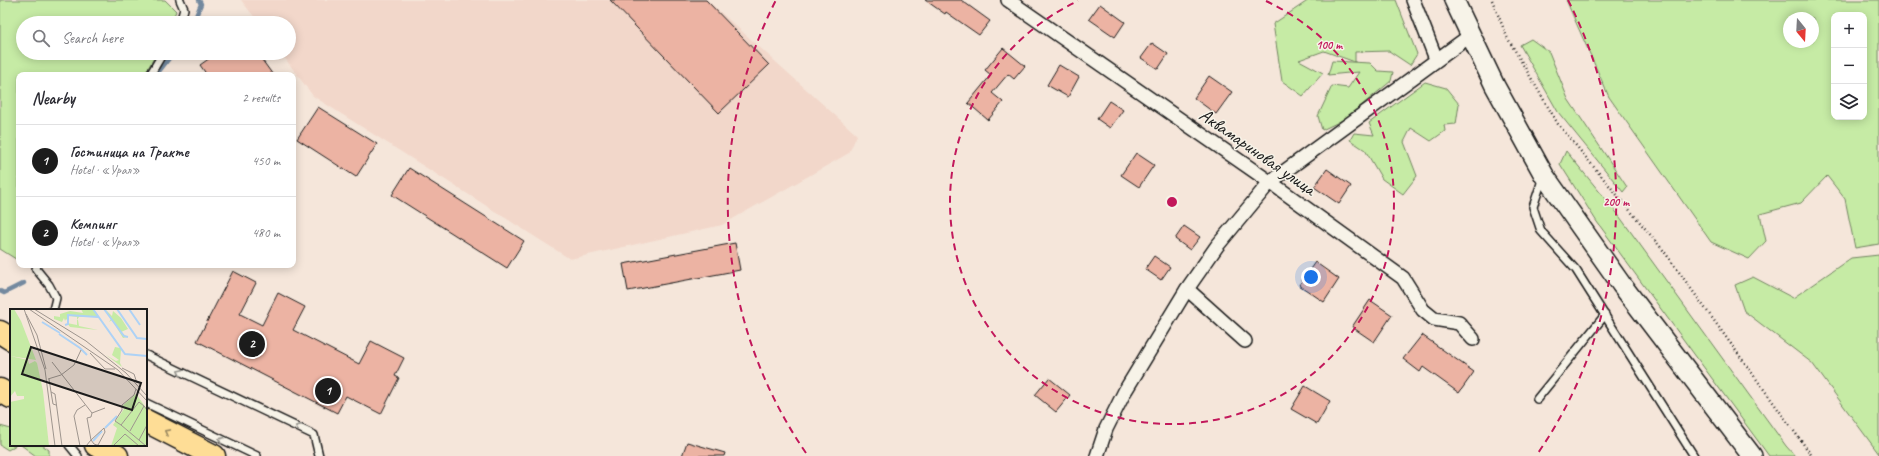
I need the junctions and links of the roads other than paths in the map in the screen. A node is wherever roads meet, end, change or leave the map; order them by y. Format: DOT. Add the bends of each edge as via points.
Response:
graph roads {
  1 [pos="180,0"];
  2 [pos="1008,0"];
  3 [pos="1413,0"];
  4 [pos="1454,0"];
  5 [pos="182,16"];
  6 [pos="1471,35"];
  7 [pos="1436,59"];
  8 [pos="159,60"];
  9 [pos="152,72"];
  10 [pos="1544,175"];
  11 [pos="1270,182"];
  12 [pos="36,268"];
  13 [pos="1187,289"];
  14 [pos="53,309"];
  15 [pos="1605,315"];
  16 [pos="10,331"];
  17 [pos="0,332"];
  18 [pos="10,337"];
  19 [pos="1473,339"];
  20 [pos="1245,341"];
  21 [pos="147,355"];
  22 [pos="0,390"];
  23 [pos="10,396"];
  24 [pos="1537,399"];
  25 [pos="147,403"];
  26 [pos="147,422"];
  27 [pos="70,446"];
  28 [pos="98,446"];
  29 [pos="78,456"];
  30 [pos="117,456"];
  31 [pos="214,456"];
  32 [pos="257,456"];
  33 [pos="319,456"];
  34 [pos="1097,456"];
  35 [pos="1694,456"];
  36 [pos="1752,456"];
  1 -- 5 [label="lane" via="184,9"];
  2 -- 11 [label="street, Аквамариновая улица"];
  3 -- 7 [label="street"];
  4 -- 6 [label="main road"];
  6 -- 7 [label="street"];
  6 -- 10 [label="main road" via="1495,86"];
  7 -- 11 [label="street"];
  8 -- 9 [label="lane"];
  10 -- 15 [label="lane" via="1533,207 1541,231 1576,270"];
  10 -- 36 [label="main road" via="1621,284"];
  11 -- 13 [label="street" via="1217,246"];
  11 -- 19 [label="street, Аквамариновая улица" via="1403,278 1422,310 1434,319 1459,322"];
  12 -- 14 [label="lane" via="56,298"];
  13 -- 20 [label="street"];
  13 -- 34 [label="street" via="1125,391 1106,429"];
  15 -- 24 [label="lane"];
  15 -- 35 [label="lane"];
  16 -- 17 [label="lane"];
  17 -- 18 [label="highway"];
  33 -- 21 [label="lane, one-way" via="314,435"];
  22 -- 23 [label="highway"];
  32 -- 25 [label="lane, one-way"];
  31 -- 26 [label="highway, one-way"];
  27 -- 29 [label="lane"];
  28 -- 30 [label="highway"];
}
